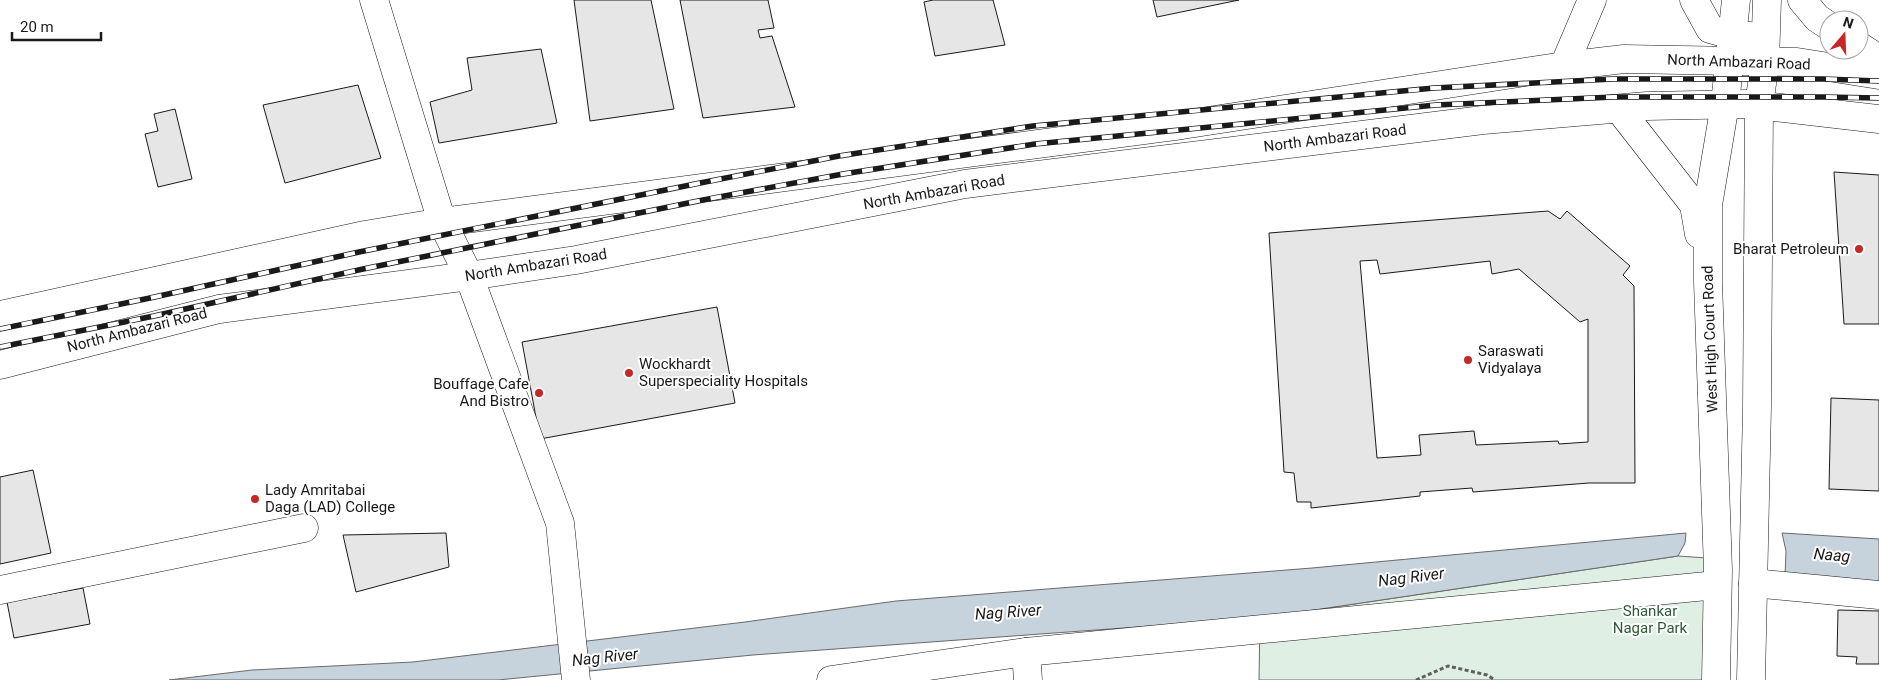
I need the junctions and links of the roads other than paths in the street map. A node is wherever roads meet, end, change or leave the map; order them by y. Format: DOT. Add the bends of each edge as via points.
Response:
graph roads {
  1 [pos="374,0"];
  2 [pos="1592,0"];
  3 [pos="1694,0"];
  4 [pos="1736,0"];
  5 [pos="1766,0"];
  6 [pos="1802,0"];
  7 [pos="1819,19"];
  8 [pos="1730,47"];
  9 [pos="1765,49"];
  10 [pos="1564,66"];
  11 [pos="1879,75"];
  12 [pos="1725,104"];
  13 [pos="1760,105"];
  14 [pos="1619,109"];
  15 [pos="1879,119"];
  16 [pos="442,222"];
  17 [pos="469,276"];
  18 [pos="1708,282"];
  19 [pos="0,315"];
  20 [pos="0,365"];
  21 [pos="304,528"];
  22 [pos="1753,583"];
  23 [pos="1717,585"];
  24 [pos="0,590"];
  25 [pos="1879,595"];
  26 [pos="1026,652"];
  27 [pos="576,680"];
  28 [pos="831,680"];
  29 [pos="1028,680"];
  30 [pos="1716,680"];
  31 [pos="1751,680"];
  1 -- 16 [label="main road"];
  2 -- 10 [label="main road"];
  3 -- 8 [label="main road" via="1710,29"];
  4 -- 8 [label="main road, West High Court Road"];
  5 -- 9 [label="main road"];
  6 -- 7 [label="main road"];
  8 -- 9 [label="main road, North Ambazari Road"];
  8 -- 10 [label="main road, North Ambazari Road"];
  8 -- 12 [label="main road, West High Court Road"];
  9 -- 11 [label="main road, North Ambazari Road" via="1797,62"];
  9 -- 13 [label="main road"];
  10 -- 16 [label="main road, North Ambazari Road" via="1182,125"];
  12 -- 13 [label="main road, North Ambazari Road"];
  12 -- 14 [label="main road, North Ambazari Road"];
  12 -- 18 [label="main road, West High Court Road" via="1708,205"];
  13 -- 15 [label="main road, North Ambazari Road"];
  13 -- 22 [label="main road"];
  14 -- 17 [label="main road, North Ambazari Road" via="1483,120 965,184 576,260"];
  14 -- 18 [label="main road" via="1694,205"];
  16 -- 17 [label="main road"];
  16 -- 19 [label="main road, North Ambazari Road" via="365,235"];
  17 -- 20 [label="main road, North Ambazari Road" via="219,309"];
  17 -- 27 [label="main road" via="560,523"];
  18 -- 23 [label="main road, West High Court Road"];
  21 -- 24 [label="main road"];
  22 -- 25 [label="main road"];
  22 -- 31 [label="main road"];
  23 -- 26 [label="main road"];
  23 -- 30 [label="main road, West High Court Road"];
  26 -- 28 [label="main road"];
  26 -- 29 [label="main road"];
}
